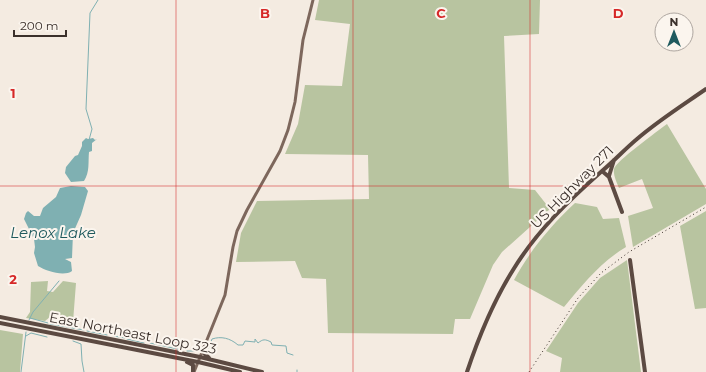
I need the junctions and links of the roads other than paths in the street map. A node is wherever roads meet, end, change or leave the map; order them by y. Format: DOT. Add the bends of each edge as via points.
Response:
graph roads {
  1 [pos="312,0"];
  2 [pos="706,89"];
  3 [pos="614,159"];
  4 [pos="602,171"];
  5 [pos="597,175"];
  6 [pos="609,177"];
  7 [pos="622,212"];
  8 [pos="630,260"];
  9 [pos="0,317"];
  10 [pos="0,323"];
  11 [pos="72,332"];
  12 [pos="71,337"];
  13 [pos="111,340"];
  14 [pos="110,345"];
  15 [pos="205,345"];
  16 [pos="161,350"];
  17 [pos="160,355"];
  18 [pos="200,357"];
  19 [pos="181,359"];
  20 [pos="213,360"];
  21 [pos="198,362"];
  22 [pos="240,366"];
  23 [pos="193,372"];
  24 [pos="239,372"];
  25 [pos="262,372"];
  26 [pos="468,372"];
  27 [pos="645,372"];
  1 -- 15 [label="main road" via="288,130 280,151 239,226 225,295"];
  2 -- 3 [label="highway, US Highway 271" via="654,125"];
  3 -- 4 [label="highway, US Highway 271"];
  3 -- 6 [label="highway"];
  4 -- 5 [label="highway, US Highway 271"];
  4 -- 6 [label="highway"];
  5 -- 6 [label="highway" via="604,174"];
  5 -- 26 [label="highway, US Highway 271" via="556,215 517,263 492,308"];
  6 -- 7 [label="highway"];
  8 -- 27 [label="highway"];
  9 -- 11 [label="highway, East Northeast Loop 323"];
  10 -- 12 [label="highway, East Northeast Loop 323"];
  11 -- 12 [label="highway"];
  11 -- 13 [label="highway, East Northeast Loop 323"];
  12 -- 14 [label="highway, East Northeast Loop 323"];
  13 -- 14 [label="highway"];
  13 -- 16 [label="highway, East Northeast Loop 323"];
  14 -- 17 [label="highway, East Northeast Loop 323"];
  15 -- 18 [label="main road"];
  15 -- 20 [label="highway" via="205,354"];
  16 -- 17 [label="highway"];
  16 -- 18 [label="highway, East Northeast Loop 323"];
  17 -- 19 [label="highway, East Northeast Loop 323"];
  18 -- 20 [label="highway, East Northeast Loop 323"];
  18 -- 21 [label="main road"];
  19 -- 21 [label="highway, East Northeast Loop 323"];
  19 -- 23 [label="highway" via="192,364"];
  20 -- 22 [label="highway, East Northeast Loop 323"];
  21 -- 23 [label="main road"];
  21 -- 24 [label="highway, East Northeast Loop 323"];
  22 -- 24 [label="highway"];
  22 -- 25 [label="highway, East Northeast Loop 323"];
}
